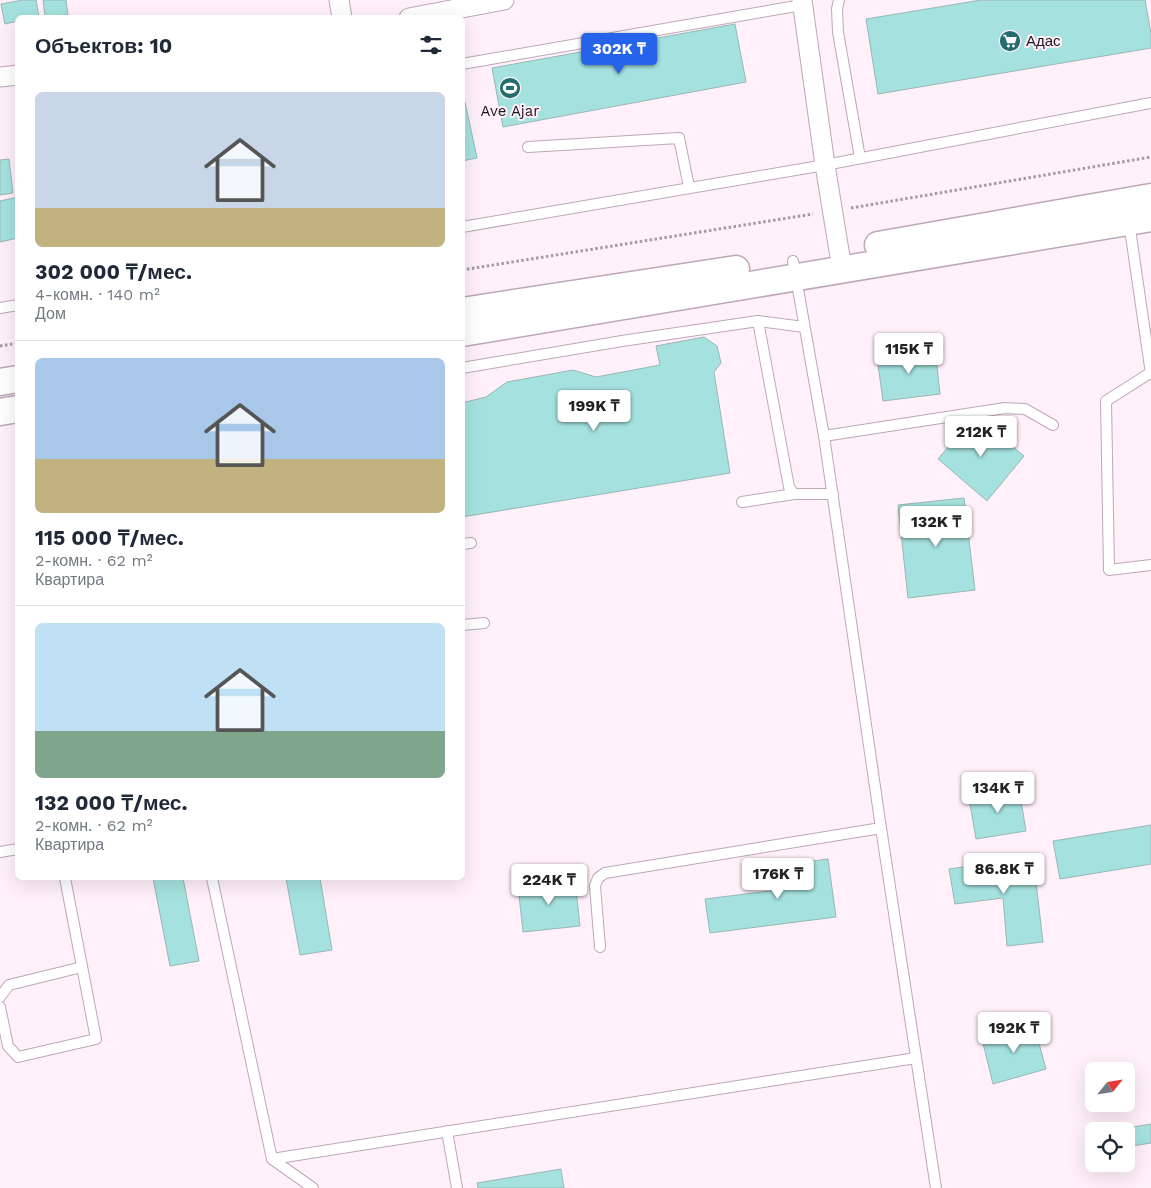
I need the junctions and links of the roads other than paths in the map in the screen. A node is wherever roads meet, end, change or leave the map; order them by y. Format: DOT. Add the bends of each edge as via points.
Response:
graph roads {
  1 [pos="338,0"];
  2 [pos="504,0"];
  3 [pos="839,0"];
  4 [pos="802,3"];
  5 [pos="341,15"];
  6 [pos="425,15"];
  7 [pos="465,63"];
  8 [pos="15,74"];
  9 [pos="0,77"];
  10 [pos="1151,104"];
  11 [pos="528,147"];
  12 [pos="860,158"];
  13 [pos="825,165"];
  14 [pos="689,187"];
  15 [pos="1151,197"];
  16 [pos="1140,220"];
  17 [pos="465,226"];
  18 [pos="841,260"];
  19 [pos="794,269"];
  20 [pos="15,306"];
  21 [pos="0,308"];
  22 [pos="465,311"];
  23 [pos="758,321"];
  24 [pos="804,327"];
  25 [pos="465,333"];
  26 [pos="465,367"];
  27 [pos="1150,373"];
  28 [pos="15,380"];
  29 [pos="0,382"];
  30 [pos="15,410"];
  31 [pos="0,412"];
  32 [pos="1053,426"];
  33 [pos="824,436"];
  34 [pos="794,494"];
  35 [pos="833,494"];
  36 [pos="742,502"];
  37 [pos="1151,565"];
  38 [pos="484,623"];
  39 [pos="465,625"];
  40 [pos="881,828"];
  41 [pos="15,850"];
  42 [pos="0,852"];
  43 [pos="65,880"];
  44 [pos="212,880"];
  45 [pos="600,947"];
  46 [pos="82,967"];
  47 [pos="0,997"];
  48 [pos="0,1007"];
  49 [pos="916,1058"];
  50 [pos="447,1132"];
  51 [pos="272,1159"];
  52 [pos="313,1188"];
  53 [pos="457,1188"];
  54 [pos="936,1188"];
  1 -- 5 [label="street"];
  2 -- 6 [label="street"];
  3 -- 12 [label="lane" via="838,32"];
  4 -- 7 [label="lane"];
  4 -- 13 [label="street"];
  8 -- 9 [label="street"];
  10 -- 12 [label="lane"];
  11 -- 14 [label="lane" via="679,138"];
  12 -- 13 [label="lane"];
  13 -- 14 [label="lane"];
  13 -- 18 [label="street"];
  14 -- 17 [label="lane"];
  15 -- 18 [label="main road"];
  16 -- 18 [label="main road"];
  16 -- 27 [label="lane"];
  18 -- 19 [label="main road"];
  19 -- 22 [label="main road"];
  19 -- 24 [label="lane"];
  19 -- 25 [label="main road"];
  20 -- 21 [label="lane"];
  23 -- 24 [label="lane"];
  23 -- 26 [label="lane"];
  23 -- 34 [label="lane" via="787,477"];
  24 -- 33 [label="lane"];
  27 -- 37 [label="lane" via="1106,401 1109,570"];
  28 -- 29 [label="main road"];
  30 -- 31 [label="main road"];
  32 -- 33 [label="lane" via="1025,409 1005,408"];
  33 -- 35 [label="lane"];
  34 -- 35 [label="lane"];
  34 -- 36 [label="lane"];
  35 -- 40 [label="lane"];
  38 -- 39 [label="lane"];
  40 -- 45 [label="lane" via="605,873 595,886"];
  40 -- 49 [label="lane"];
  41 -- 42 [label="lane"];
  43 -- 46 [label="lane"];
  44 -- 51 [label="lane"];
  46 -- 47 [label="lane" via="9,984"];
  46 -- 48 [label="lane" via="96,1039 18,1057 8,1046"];
  49 -- 50 [label="lane"];
  49 -- 54 [label="lane"];
  50 -- 51 [label="lane"];
  50 -- 53 [label="lane"];
  51 -- 52 [label="lane"];
}
